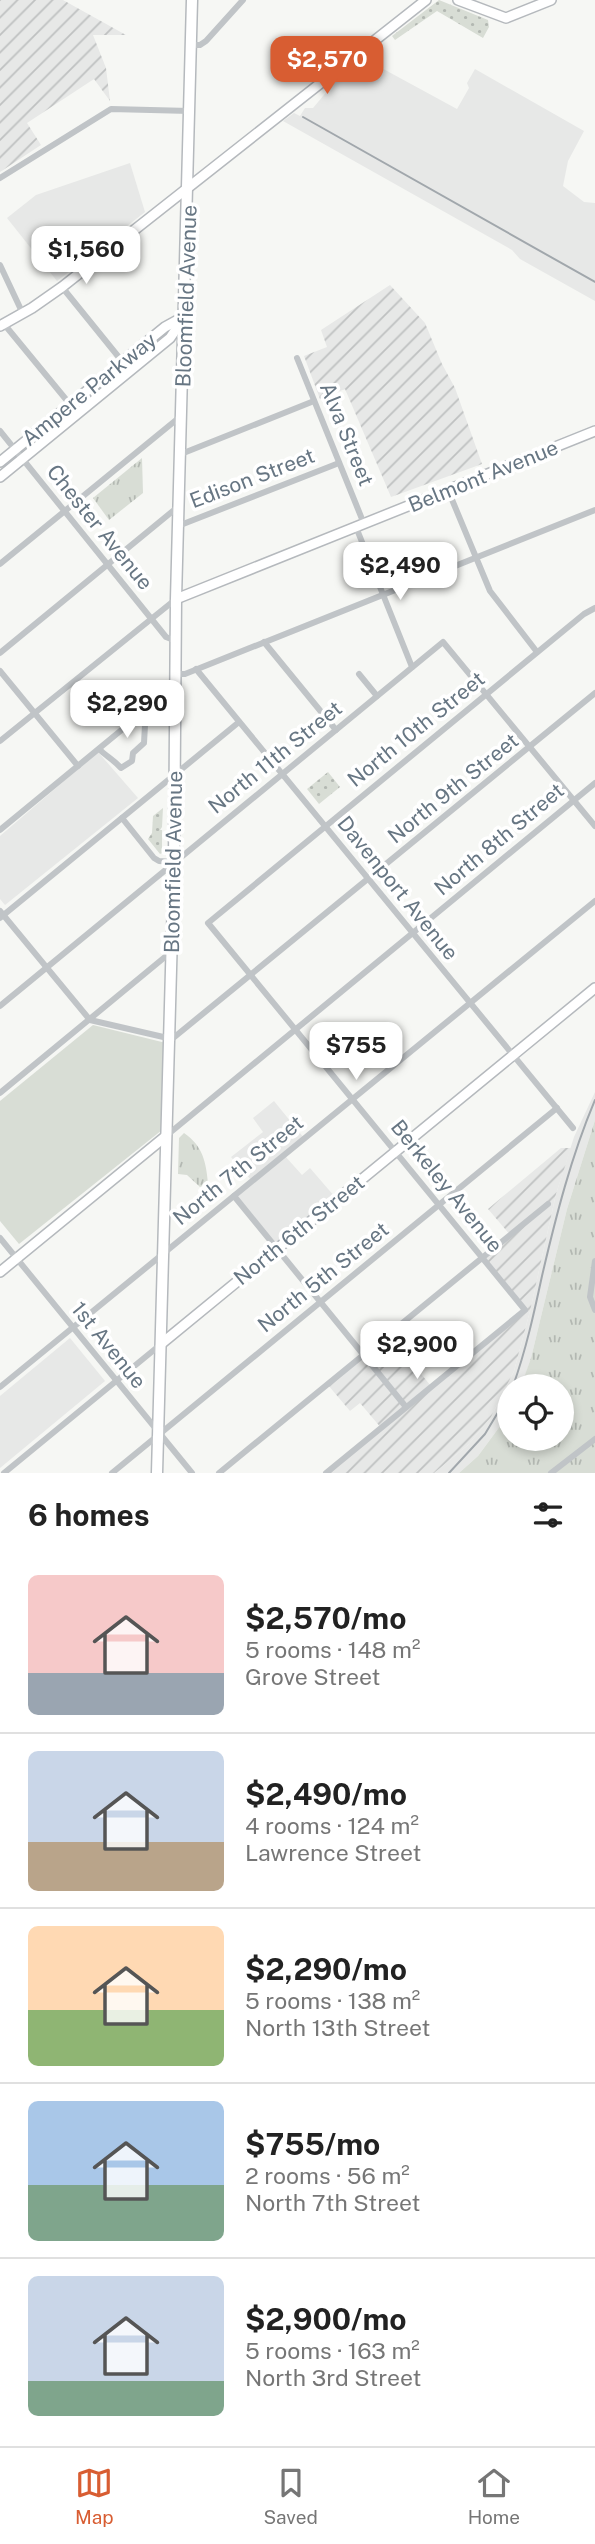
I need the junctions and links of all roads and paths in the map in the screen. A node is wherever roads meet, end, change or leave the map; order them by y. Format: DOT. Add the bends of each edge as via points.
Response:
graph roads {
  1 [pos="192,0"];
  2 [pos="243,0"];
  3 [pos="426,0"];
  4 [pos="458,0"];
  5 [pos="551,0"];
  6 [pos="191,45"];
  7 [pos="190,111"];
  8 [pos="0,178"];
  9 [pos="189,187"];
  10 [pos="0,265"];
  11 [pos="62,287"];
  12 [pos="23,314"];
  13 [pos="185,316"];
  14 [pos="2,325"];
  15 [pos="297,358"];
  16 [pos="122,362"];
  17 [pos="130,371"];
  18 [pos="314,401"];
  19 [pos="70,404"];
  20 [pos="78,414"];
  21 [pos="183,415"];
  22 [pos="0,431"];
  23 [pos="595,431"];
  24 [pos="15,449"];
  25 [pos="181,454"];
  26 [pos="23,458"];
  27 [pos="0,462"];
  28 [pos="339,463"];
  29 [pos="0,477"];
  30 [pos="449,490"];
  31 [pos="179,506"];
  32 [pos="595,510"];
  33 [pos="66,511"];
  34 [pos="360,525"];
  35 [pos="178,526"];
  36 [pos="476,557"];
  37 [pos="0,564"];
  38 [pos="108,564"];
  39 [pos="383,594"];
  40 [pos="176,599"];
  41 [pos="595,608"];
  42 [pos="150,618"];
  43 [pos="176,641"];
  44 [pos="264,642"];
  45 [pos="537,652"];
  46 [pos="0,653"];
  47 [pos="412,667"];
  48 [pos="196,669"];
  49 [pos="0,671"];
  50 [pos="175,674"];
  51 [pos="359,674"];
  52 [pos="175,691"];
  53 [pos="595,693"];
  54 [pos="486,694"];
  55 [pos="377,696"];
  56 [pos="144,712"];
  57 [pos="35,713"];
  58 [pos="239,722"];
  59 [pos="336,730"];
  60 [pos="0,741"];
  61 [pos="530,747"];
  62 [pos="99,748"];
  63 [pos="78,765"];
  64 [pos="176,774"];
  65 [pos="282,774"];
  66 [pos="595,783"];
  67 [pos="574,800"];
  68 [pos="122,818"];
  69 [pos="595,826"];
  70 [pos="325,827"];
  71 [pos="0,830"];
  72 [pos="174,862"];
  73 [pos="368,879"];
  74 [pos="595,901"];
  75 [pos="1,914"];
  76 [pos="208,923"];
  77 [pos="413,933"];
  78 [pos="172,951"];
  79 [pos="46,967"];
  80 [pos="251,976"];
  81 [pos="595,988"];
  82 [pos="470,1003"];
  83 [pos="0,1006"];
  84 [pos="89,1020"];
  85 [pos="295,1030"];
  86 [pos="169,1040"];
  87 [pos="513,1055"];
  88 [pos="0,1093"];
  89 [pos="352,1099"];
  90 [pos="556,1108"];
  91 [pos="573,1128"];
  92 [pos="166,1136"];
  93 [pos="395,1151"];
  94 [pos="234,1196"];
  95 [pos="548,1204"];
  96 [pos="439,1205"];
  97 [pos="0,1238"];
  98 [pos="276,1248"];
  99 [pos="163,1253"];
  100 [pos="16,1258"];
  101 [pos="482,1258"];
  102 [pos="595,1261"];
  103 [pos="0,1272"];
  104 [pos="320,1301"];
  105 [pos="595,1310"];
  106 [pos="72,1327"];
  107 [pos="161,1344"];
  108 [pos="364,1355"];
  109 [pos="116,1381"];
  110 [pos="0,1387"];
  111 [pos="406,1407"];
  112 [pos="159,1433"];
  113 [pos="595,1439"];
  114 [pos="4,1473"];
  115 [pos="112,1473"];
  116 [pos="157,1473"];
  117 [pos="192,1473"];
  118 [pos="219,1473"];
  119 [pos="326,1473"];
  120 [pos="551,1473"];
  1 -- 6 [label="main road, Bloomfield Avenue"];
  2 -- 6 [label="street" via="206,41"];
  3 -- 9 [label="street"];
  4 -- 5 [label="street" via="506,18"];
  6 -- 7 [label="main road, Bloomfield Avenue"];
  7 -- 8 [label="street" via="111,108"];
  7 -- 9 [label="main road, Bloomfield Avenue"];
  9 -- 11 [label="street"];
  9 -- 13 [label="main road, Bloomfield Avenue"];
  10 -- 12 [label="street"];
  11 -- 12 [label="street"];
  11 -- 16 [label="street"];
  12 -- 14 [label="street"];
  13 -- 16 [label="street, Ampere Parkway"];
  13 -- 17 [label="street, Ampere Parkway" via="170,338"];
  13 -- 21 [label="main road, Bloomfield Avenue"];
  14 -- 19 [label="street"];
  15 -- 18 [label="street, Alva Street"];
  16 -- 17 [label="street"];
  16 -- 19 [label="street, Ampere Parkway"];
  17 -- 20 [label="street, Ampere Parkway"];
  18 -- 25 [label="street"];
  18 -- 28 [label="street, Alva Street"];
  19 -- 20 [label="street"];
  19 -- 24 [label="street, Ampere Parkway"];
  20 -- 26 [label="street, Ampere Parkway"];
  21 -- 25 [label="main road, Bloomfield Avenue"];
  21 -- 33 [label="street"];
  22 -- 24 [label="street, Chester Avenue"];
  23 -- 30 [label="street, Belmont Avenue"];
  24 -- 26 [label="street, Chester Avenue"];
  24 -- 27 [label="street, Ampere Parkway"];
  25 -- 31 [label="main road, Bloomfield Avenue"];
  26 -- 29 [label="street, Ampere Parkway"];
  26 -- 33 [label="street, Chester Avenue"];
  28 -- 34 [label="street, Alva Street"];
  28 -- 35 [label="street, Edison Street"];
  30 -- 34 [label="street, Belmont Avenue"];
  30 -- 36 [label="street"];
  31 -- 35 [label="main road, Bloomfield Avenue"];
  31 -- 38 [label="street"];
  32 -- 36 [label="street"];
  33 -- 37 [label="street"];
  33 -- 38 [label="street, Chester Avenue"];
  34 -- 39 [label="street, Alva Street"];
  34 -- 40 [label="street, Belmont Avenue"];
  35 -- 40 [label="main road, Bloomfield Avenue"];
  36 -- 39 [label="street"];
  36 -- 45 [label="street" via="493,596"];
  38 -- 42 [label="street, Chester Avenue"];
  38 -- 46 [label="street"];
  39 -- 44 [label="street"];
  39 -- 47 [label="street, Alva Street"];
  40 -- 42 [label="street"];
  40 -- 43 [label="main road, Bloomfield Avenue"];
  41 -- 45 [label="street, North 10th Street"];
  42 -- 43 [label="street, Chester Avenue"];
  42 -- 57 [label="street"];
  43 -- 50 [label="main road, Bloomfield Avenue"];
  44 -- 48 [label="street"];
  44 -- 59 [label="street"];
  45 -- 54 [label="street, North 10th Street"];
  47 -- 54 [label="street, North 11th Street" via="443,642"];
  47 -- 55 [label="street, North 11th Street"];
  48 -- 50 [label="street"];
  48 -- 58 [label="street, Davenport Avenue"];
  49 -- 57 [label="street"];
  50 -- 52 [label="main road, Bloomfield Avenue"];
  51 -- 55 [label="street"];
  52 -- 56 [label="street"];
  52 -- 64 [label="main road, Bloomfield Avenue"];
  53 -- 61 [label="street, North 9th Street"];
  54 -- 61 [label="street"];
  54 -- 70 [label="street, North 10th Street"];
  55 -- 59 [label="street, North 11th Street"];
  56 -- 62 [label="street"];
  56 -- 62 [label="street" via="150,720 145,725 144,743 133,753 132,761 121,768"];
  57 -- 60 [label="street"];
  57 -- 63 [label="street"];
  58 -- 64 [label="street"];
  58 -- 65 [label="street, Davenport Avenue"];
  59 -- 65 [label="street, North 11th Street"];
  61 -- 67 [label="street"];
  61 -- 73 [label="street, North 9th Street"];
  62 -- 63 [label="street"];
  63 -- 71 [label="street"];
  64 -- 68 [label="street"];
  64 -- 72 [label="main road, Bloomfield Avenue"];
  65 -- 70 [label="street, Davenport Avenue"];
  65 -- 72 [label="street, North 11th Street"];
  66 -- 67 [label="street, North 8th Street"];
  67 -- 69 [label="street"];
  67 -- 77 [label="street, North 8th Street"];
  68 -- 72 [label="street" via="154,858"];
  68 -- 75 [label="street"];
  70 -- 73 [label="street, Davenport Avenue"];
  70 -- 76 [label="street, North 10th Street"];
  72 -- 78 [label="main road, Bloomfield Avenue"];
  72 -- 79 [label="street, North 11th Street"];
  73 -- 77 [label="street, Davenport Avenue"];
  73 -- 80 [label="street, North 9th Street"];
  74 -- 82 [label="street, North 7th Street"];
  75 -- 79 [label="street"];
  76 -- 80 [label="street, Berkeley Avenue"];
  77 -- 82 [label="street, Davenport Avenue"];
  77 -- 85 [label="street, North 8th Street"];
  78 -- 84 [label="street"];
  78 -- 86 [label="main road, Bloomfield Avenue"];
  79 -- 83 [label="street, North 11th Street"];
  79 -- 84 [label="street"];
  80 -- 85 [label="street, Berkeley Avenue"];
  80 -- 86 [label="street, North 9th Street"];
  81 -- 87 [label="street, North 6th Street"];
  82 -- 87 [label="street, Davenport Avenue"];
  82 -- 89 [label="street, North 7th Street"];
  84 -- 86 [label="street"];
  84 -- 88 [label="street"];
  85 -- 89 [label="street, Berkeley Avenue"];
  85 -- 92 [label="street, North 8th Street"];
  86 -- 92 [label="main road, Bloomfield Avenue"];
  87 -- 90 [label="street, Davenport Avenue"];
  87 -- 93 [label="street, North 6th Street"];
  89 -- 93 [label="street, Berkeley Avenue"];
  89 -- 94 [label="street, North 7th Street"];
  90 -- 91 [label="street, Davenport Avenue"];
  90 -- 96 [label="street, North 5th Street"];
  92 -- 99 [label="main road, Bloomfield Avenue"];
  92 -- 100 [label="street"];
  93 -- 96 [label="street, Berkeley Avenue"];
  93 -- 98 [label="street, North 6th Street"];
  94 -- 98 [label="street"];
  94 -- 99 [label="street, North 7th Street"];
  95 -- 101 [label="street"];
  96 -- 101 [label="street, Berkeley Avenue"];
  96 -- 104 [label="street, North 5th Street"];
  97 -- 100 [label="street, 1st Avenue"];
  98 -- 104 [label="street"];
  98 -- 107 [label="street, North 6th Street"];
  99 -- 106 [label="street, North 7th Street"];
  99 -- 107 [label="main road, Bloomfield Avenue"];
  100 -- 103 [label="street"];
  100 -- 106 [label="street, 1st Avenue"];
  101 -- 108 [label="street"];
  101 -- 111 [label="street, Berkeley Avenue" via="525,1310"];
  102 -- 105 [label="street" via="590,1297"];
  104 -- 108 [label="street"];
  104 -- 112 [label="street, North 5th Street"];
  106 -- 109 [label="street, 1st Avenue"];
  106 -- 110 [label="street, North 7th Street"];
  107 -- 109 [label="street, North 6th Street"];
  107 -- 112 [label="main road, Bloomfield Avenue"];
  108 -- 111 [label="street"];
  108 -- 118 [label="street"];
  109 -- 112 [label="street, 1st Avenue"];
  109 -- 114 [label="street, North 6th Street"];
  111 -- 119 [label="street"];
  112 -- 115 [label="street, North 5th Street"];
  112 -- 116 [label="main road, Bloomfield Avenue"];
  112 -- 117 [label="street, 1st Avenue"];
  113 -- 120 [label="street"];
}
